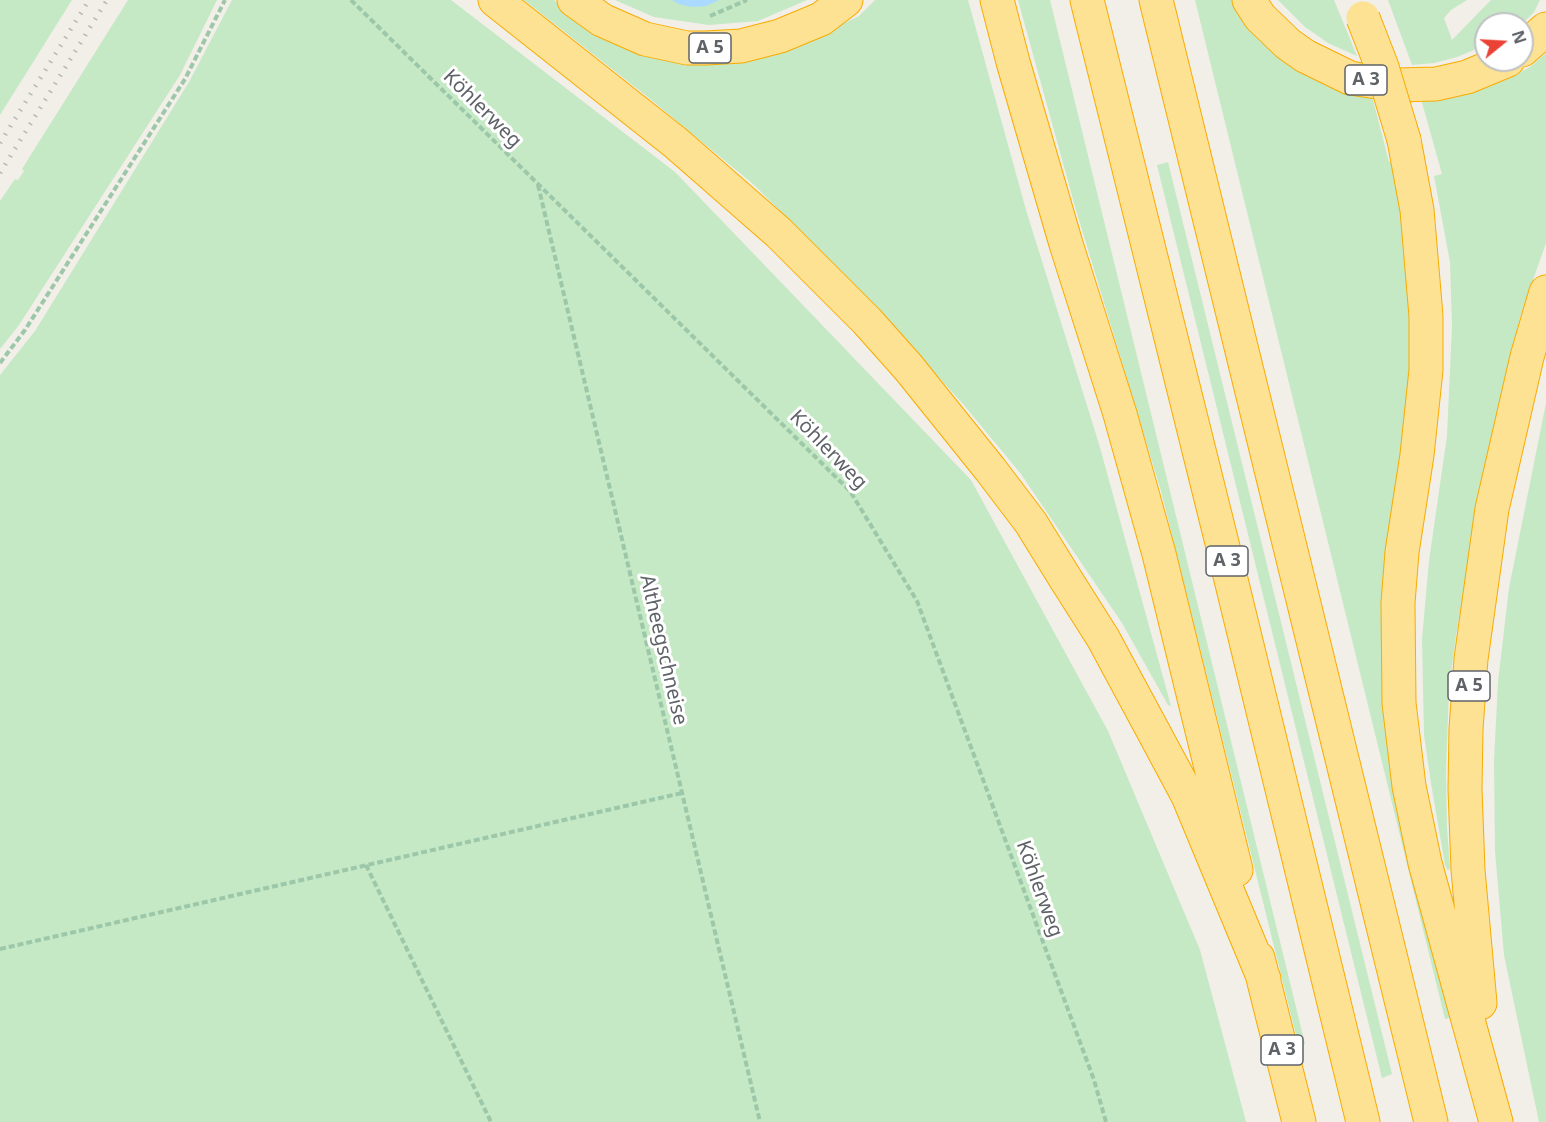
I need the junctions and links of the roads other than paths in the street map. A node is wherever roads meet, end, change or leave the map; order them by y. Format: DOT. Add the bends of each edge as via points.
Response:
graph roads {
  1 [pos="495,0"];
  2 [pos="574,0"];
  3 [pos="846,0"];
  4 [pos="998,0"];
  5 [pos="1087,0"];
  6 [pos="1156,0"];
  7 [pos="1249,0"];
  8 [pos="1359,9"];
  9 [pos="1546,29"];
  10 [pos="1534,40"];
  11 [pos="1479,72"];
  12 [pos="1546,292"];
  13 [pos="1264,979"];
  14 [pos="1488,1088"];
  15 [pos="1299,1122"];
  16 [pos="1363,1122"];
  17 [pos="1431,1122"];
  18 [pos="1496,1122"];
  1 -- 13 [label="highway, A 3" via="676,143 779,233 874,328 990,469 1031,524 1103,638 1151,727 1188,796"];
  2 -- 3 [label="highway, A 5" via="602,20 645,39 706,48 780,36 821,19"];
  4 -- 13 [label="highway, A 3" via="1159,554"];
  5 -- 16 [label="highway, A 3"];
  6 -- 17 [label="highway"];
  7 -- 11 [label="highway, A 3" via="1260,17 1288,44 1350,78 1397,85 1436,84"];
  8 -- 14 [label="highway, bridge" via="1404,140 1417,210 1426,316 1426,370 1398,603 1400,713 1409,786 1425,863"];
  9 -- 10 [label="highway"];
  12 -- 14 [label="highway, A 5" via="1492,509 1471,659 1466,729 1468,870"];
  13 -- 15 [label="highway, A 3"];
  14 -- 18 [label="highway"];
}
